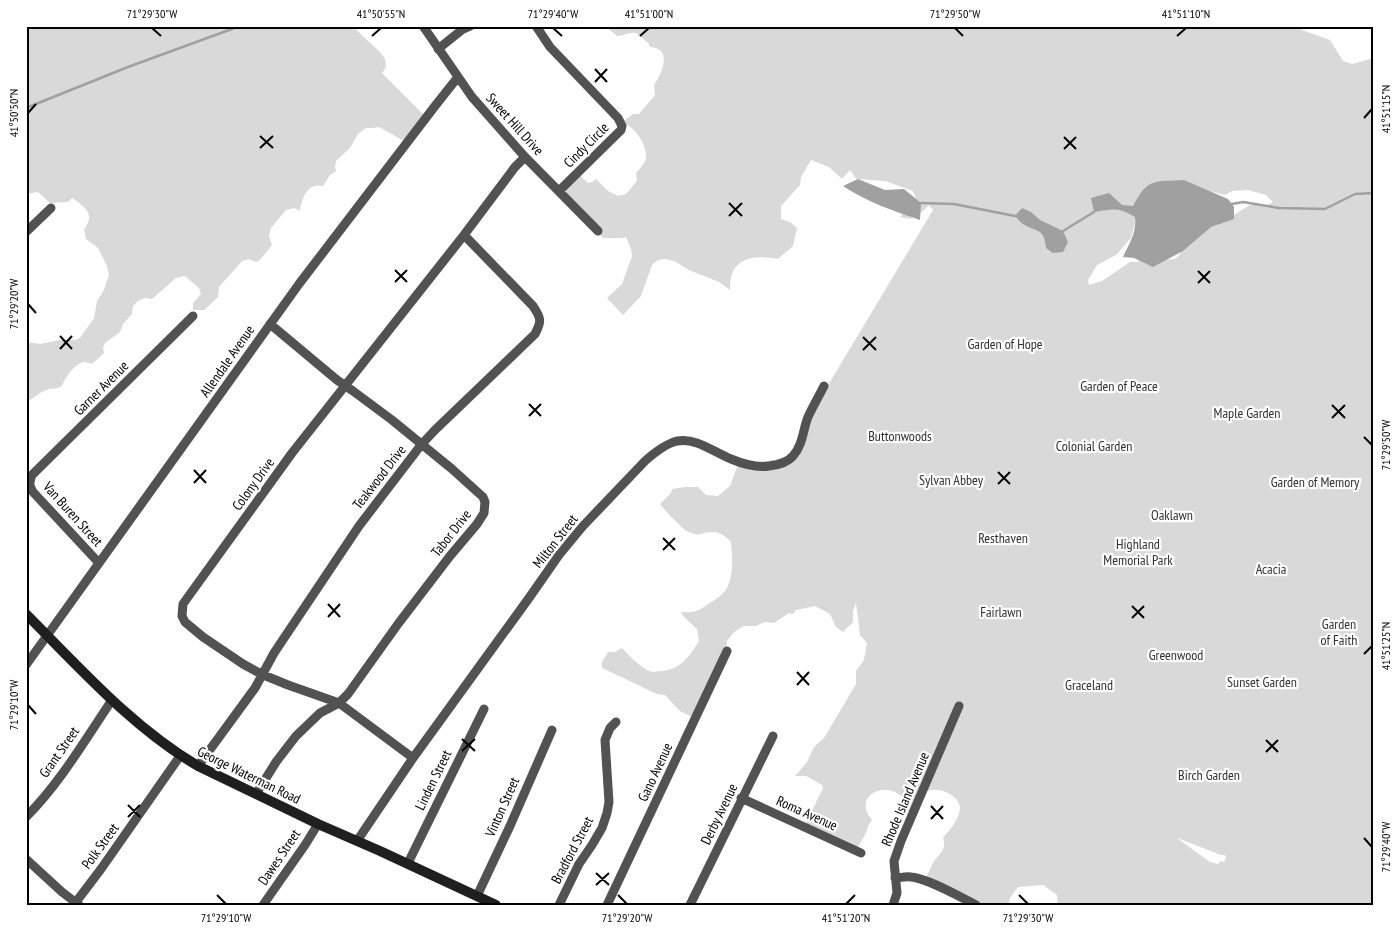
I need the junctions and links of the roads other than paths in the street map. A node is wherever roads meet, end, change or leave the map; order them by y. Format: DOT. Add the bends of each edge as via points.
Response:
graph roads {
  1 [pos="423,26"];
  2 [pos="470,26"];
  3 [pos="536,26"];
  4 [pos="438,49"];
  5 [pos="458,77"];
  6 [pos="525,157"];
  7 [pos="559,190"];
  8 [pos="51,208"];
  9 [pos="598,231"];
  10 [pos="26,232"];
  11 [pos="464,234"];
  12 [pos="193,316"];
  13 [pos="270,324"];
  14 [pos="344,386"];
  15 [pos="824,386"];
  16 [pos="421,445"];
  17 [pos="30,481"];
  18 [pos="99,563"];
  19 [pos="26,614"];
  20 [pos="48,636"];
  21 [pos="727,651"];
  22 [pos="26,665"];
  23 [pos="261,674"];
  24 [pos="112,700"];
  25 [pos="339,703"];
  26 [pos="959,706"];
  27 [pos="484,709"];
  28 [pos="616,722"];
  29 [pos="552,730"];
  30 [pos="773,736"];
  31 [pos="180,756"];
  32 [pos="413,758"];
  33 [pos="198,766"];
  34 [pos="256,794"];
  35 [pos="742,798"];
  36 [pos="26,817"];
  37 [pos="318,824"];
  38 [pos="357,840"];
  39 [pos="861,853"];
  40 [pos="26,859"];
  41 [pos="408,863"];
  42 [pos="895,878"];
  43 [pos="476,896"];
  44 [pos="78,904"];
  45 [pos="263,905"];
  46 [pos="496,905"];
  47 [pos="559,905"];
  48 [pos="607,905"];
  49 [pos="690,905"];
  50 [pos="893,905"];
  51 [pos="976,905"];
  1 -- 4 [label="street, Sweet Hill Drive"];
  2 -- 4 [label="street"];
  3 -- 7 [label="street, Cindy Circle" via="622,126"];
  4 -- 5 [label="street, Sweet Hill Drive"];
  5 -- 6 [label="street, Sweet Hill Drive"];
  5 -- 13 [label="street, Allendale Avenue"];
  6 -- 7 [label="street, Sweet Hill Drive"];
  6 -- 11 [label="street, Colony Drive"];
  7 -- 9 [label="street, Sweet Hill Drive"];
  8 -- 10 [label="street"];
  11 -- 14 [label="street, Colony Drive"];
  11 -- 16 [label="street, Teakwood Drive" via="533,306 541,320 540,326"];
  12 -- 17 [label="street, Garner Avenue" via="32,475"];
  13 -- 14 [label="street, Tabor Drive"];
  13 -- 18 [label="street, Allendale Avenue"];
  14 -- 16 [label="street, Tabor Drive"];
  14 -- 23 [label="street, Colony Drive" via="183,604 182,616 193,630"];
  15 -- 32 [label="street, Milton Street" via="808,418 799,448 789,460 778,465 759,467 732,460 687,440 656,452 559,555"];
  16 -- 23 [label="street, Teakwood Drive" via="358,526"];
  16 -- 25 [label="street, Tabor Drive" via="483,497 484,513"];
  17 -- 18 [label="street, Van Buren Street" via="33,492"];
  18 -- 20 [label="street, Allendale Avenue"];
  19 -- 20 [label="main road, George Waterman Road"];
  20 -- 22 [label="street, Allendale Avenue"];
  20 -- 24 [label="main road, George Waterman Road"];
  21 -- 48 [label="street, Gano Avenue"];
  23 -- 25 [label="street, Colony Drive"];
  23 -- 33 [label="street, Teakwood Drive" via="255,688"];
  24 -- 31 [label="main road, George Waterman Road"];
  24 -- 36 [label="street, Grant Street" via="56,782"];
  25 -- 32 [label="street, Colony Drive"];
  25 -- 34 [label="street, Tabor Drive" via="320,713 296,736"];
  26 -- 42 [label="street, Rhode Island Avenue" via="901,841 894,861"];
  27 -- 41 [label="street, Linden Street"];
  28 -- 47 [label="street, Bradford Street" via="605,740 607,813 602,828 579,864"];
  29 -- 43 [label="street, Vinton Street"];
  30 -- 35 [label="street, Derby Avenue"];
  31 -- 33 [label="main road, George Waterman Road"];
  31 -- 44 [label="street, Polk Street"];
  32 -- 38 [label="street, Milton Street"];
  33 -- 34 [label="main road, George Waterman Road"];
  34 -- 37 [label="main road, George Waterman Road"];
  35 -- 39 [label="street, Roma Avenue"];
  35 -- 49 [label="street, Derby Avenue"];
  37 -- 38 [label="main road, George Waterman Road"];
  37 -- 45 [label="street, Dawes Street"];
  38 -- 41 [label="main road, George Waterman Road"];
  40 -- 44 [label="street"];
  41 -- 43 [label="main road, George Waterman Road"];
  42 -- 50 [label="street, Rhode Island Avenue" via="897,893"];
  42 -- 51 [label="street" via="916,877"];
  43 -- 46 [label="main road, George Waterman Road"];
}
